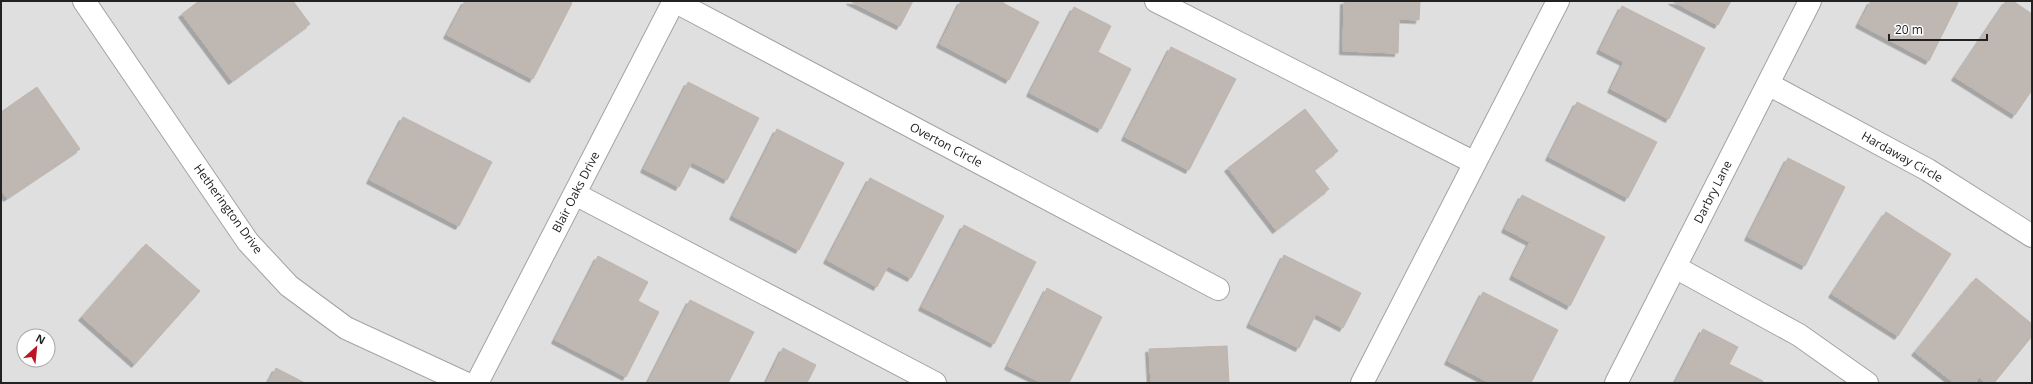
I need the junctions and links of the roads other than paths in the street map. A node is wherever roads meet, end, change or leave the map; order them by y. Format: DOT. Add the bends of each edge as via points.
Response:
graph roads {
  1 [pos="84,1"];
  2 [pos="674,1"];
  3 [pos="1156,1"];
  4 [pos="1558,1"];
  5 [pos="1810,1"];
  6 [pos="1768,84"];
  7 [pos="1475,164"];
  8 [pos="575,194"];
  9 [pos="2032,236"];
  10 [pos="1675,267"];
  11 [pos="1218,289"];
  12 [pos="465,383"];
  13 [pos="477,383"];
  14 [pos="935,383"];
  15 [pos="1362,383"];
  16 [pos="1616,383"];
  17 [pos="1867,383"];
  1 -- 12 [label="street, Hetherington Drive" via="248,242 289,286 346,328"];
  2 -- 8 [label="street, Blair Oaks Drive"];
  2 -- 11 [label="street, Overton Circle"];
  3 -- 7 [label="street"];
  4 -- 7 [label="street"];
  5 -- 6 [label="street, Darbry Lane"];
  6 -- 9 [label="street, Hardaway Circle" via="1928,170"];
  6 -- 10 [label="street, Darbry Lane"];
  7 -- 15 [label="street"];
  8 -- 13 [label="street, Blair Oaks Drive"];
  8 -- 14 [label="street"];
  10 -- 16 [label="street, Darbry Lane"];
  10 -- 17 [label="street" via="1799,335"];
}
